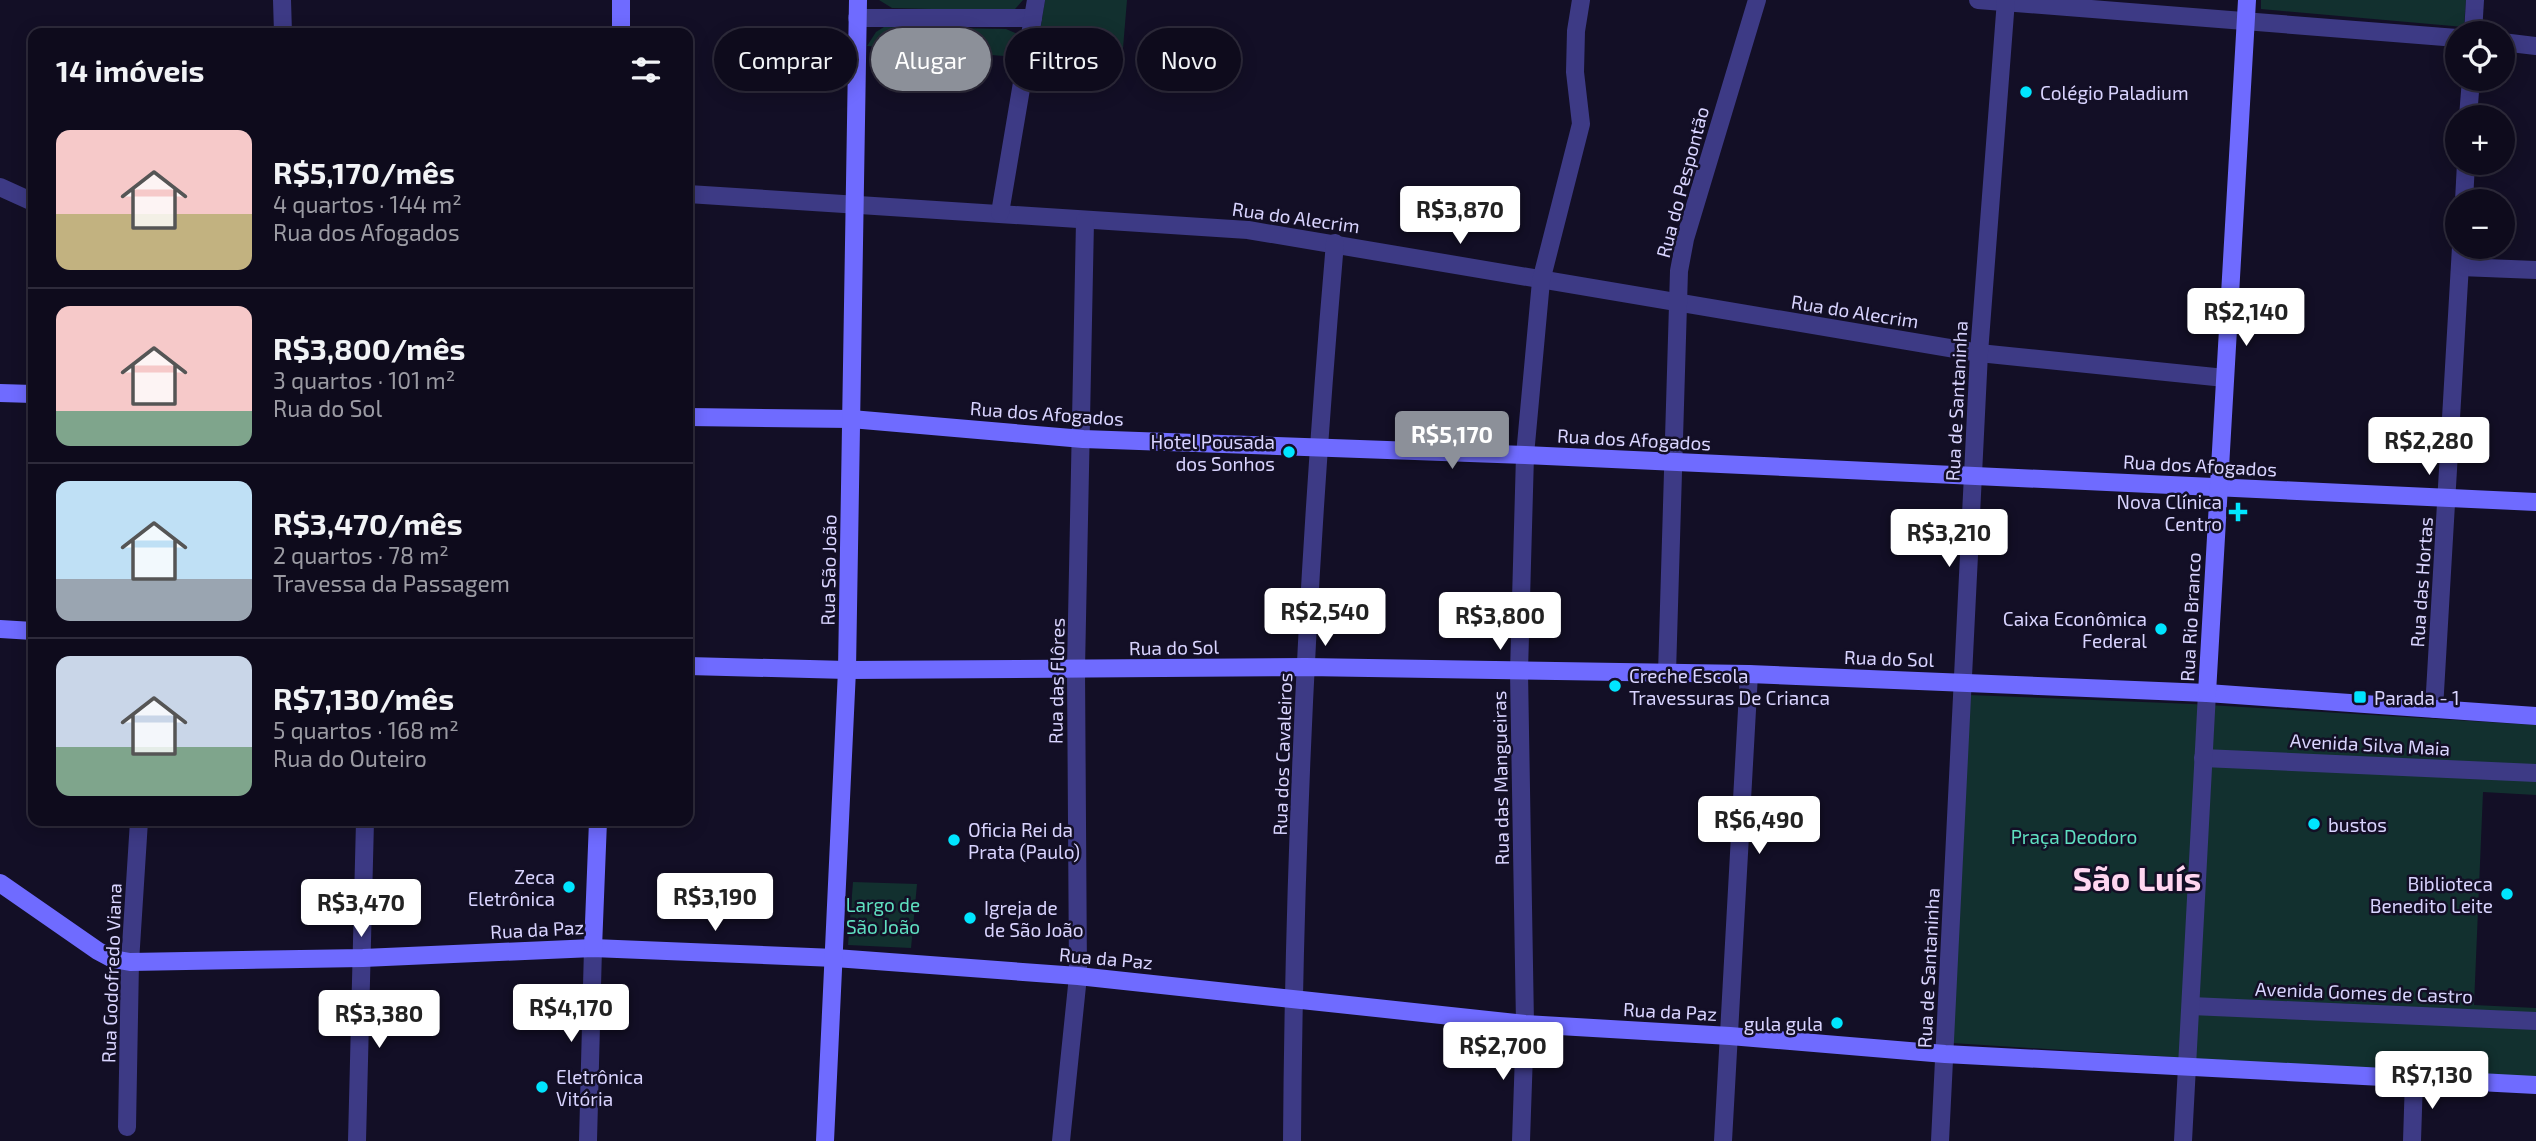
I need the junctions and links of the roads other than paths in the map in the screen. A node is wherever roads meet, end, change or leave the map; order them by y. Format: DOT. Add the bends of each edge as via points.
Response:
graph roads {
  1 [pos="282,0"];
  2 [pos="621,0"];
  3 [pos="1581,0"];
  4 [pos="1756,0"];
  5 [pos="1978,0"];
  6 [pos="2247,0"];
  7 [pos="2475,0"];
  8 [pos="2006,1"];
  9 [pos="858,9"];
  10 [pos="1035,9"];
  11 [pos="2246,20"];
  12 [pos="2474,21"];
  13 [pos="282,28"];
  14 [pos="621,28"];
  15 [pos="2445,37"];
  16 [pos="2515,44"];
  17 [pos="2536,46"];
  18 [pos="0,187"];
  19 [pos="693,194"];
  20 [pos="28,200"];
  21 [pos="853,204"];
  22 [pos="1000,213"];
  23 [pos="1085,220"];
  24 [pos="1335,243"];
  25 [pos="2460,259"];
  26 [pos="2460,267"];
  27 [pos="2536,270"];
  28 [pos="1541,281"];
  29 [pos="1677,303"];
  30 [pos="1979,353"];
  31 [pos="2225,378"];
  32 [pos="0,393"];
  33 [pos="28,394"];
  34 [pos="693,417"];
  35 [pos="851,419"];
  36 [pos="1083,439"];
  37 [pos="1317,446"];
  38 [pos="1525,455"];
  39 [pos="1674,462"];
  40 [pos="1974,476"];
  41 [pos="2218,487"];
  42 [pos="2448,497"];
  43 [pos="2536,502"];
  44 [pos="0,629"];
  45 [pos="28,631"];
  46 [pos="693,666"];
  47 [pos="1306,667"];
  48 [pos="1076,669"];
  49 [pos="847,670"];
  50 [pos="1519,672"];
  51 [pos="1667,673"];
  52 [pos="1749,674"];
  53 [pos="1962,681"];
  54 [pos="2207,693"];
  55 [pos="2434,709"];
  56 [pos="2536,716"];
  57 [pos="2203,758"];
  58 [pos="2536,773"];
  59 [pos="139,826"];
  60 [pos="365,826"];
  61 [pos="598,826"];
  62 [pos="0,883"];
  63 [pos="593,948"];
  64 [pos="363,958"];
  65 [pos="835,958"];
  66 [pos="130,962"];
  67 [pos="1078,976"];
  68 [pos="1293,998"];
  69 [pos="2190,1006"];
  70 [pos="2536,1021"];
  71 [pos="1525,1024"];
  72 [pos="1730,1036"];
  73 [pos="1945,1054"];
  74 [pos="2188,1068"];
  75 [pos="2414,1079"];
  76 [pos="2536,1085"];
  77 [pos="127,1127"];
  78 [pos="357,1141"];
  79 [pos="588,1141"];
  80 [pos="825,1141"];
  81 [pos="1061,1141"];
  82 [pos="1292,1141"];
  83 [pos="1521,1141"];
  84 [pos="1723,1141"];
  85 [pos="1940,1141"];
  86 [pos="2183,1141"];
  87 [pos="2412,1141"];
  1 -- 13 [label="street"];
  2 -- 14 [label="street"];
  3 -- 28 [label="street, Rua das Mangueiras" via="1575,72 1581,124"];
  4 -- 29 [label="street, Rua do Pespontão" via="1685,239"];
  5 -- 8 [label="street"];
  6 -- 11 [label="street, Rua Rio Branco"];
  7 -- 12 [label="street"];
  8 -- 11 [label="street"];
  8 -- 30 [label="street, Rua de Santaninha"];
  9 -- 10 [label="street"];
  9 -- 21 [label="street, Rua São João"];
  10 -- 22 [label="street"];
  11 -- 15 [label="street"];
  11 -- 31 [label="street, Rua Rio Branco"];
  16 -- 17 [label="street"];
  18 -- 20 [label="street"];
  19 -- 21 [label="street, Rua do Alecrim"];
  21 -- 22 [label="street, Rua do Alecrim"];
  21 -- 35 [label="street, Rua São João"];
  22 -- 23 [label="street, Rua do Alecrim"];
  23 -- 24 [label="street, Rua do Alecrim" via="1236,229"];
  23 -- 36 [label="street, Rua das Flôres"];
  24 -- 28 [label="street, Rua do Alecrim"];
  24 -- 37 [label="street, Rua dos Cavaleiros"];
  25 -- 26 [label="street, Rua das Hortas"];
  26 -- 27 [label="street"];
  26 -- 42 [label="street, Rua das Hortas"];
  28 -- 29 [label="street, Rua do Alecrim"];
  28 -- 38 [label="street, Rua das Mangueiras"];
  29 -- 30 [label="street, Rua do Alecrim"];
  29 -- 39 [label="street, Rua do Pespontão"];
  30 -- 31 [label="street, Rua do Alecrim"];
  30 -- 40 [label="street, Rua de Santaninha"];
  31 -- 41 [label="street, Rua Rio Branco"];
  32 -- 33 [label="street"];
  34 -- 35 [label="street, Rua dos Afogados"];
  35 -- 36 [label="street, Rua dos Afogados"];
  35 -- 49 [label="street, Rua São João"];
  36 -- 37 [label="street, Rua dos Afogados"];
  36 -- 48 [label="street, Rua das Flôres"];
  37 -- 38 [label="street, Rua dos Afogados"];
  37 -- 47 [label="street, Rua dos Cavaleiros"];
  38 -- 39 [label="street, Rua dos Afogados"];
  38 -- 50 [label="street, Rua das Mangueiras"];
  39 -- 40 [label="street, Rua dos Afogados"];
  39 -- 51 [label="street, Rua do Pespontão"];
  40 -- 41 [label="street, Rua dos Afogados"];
  40 -- 53 [label="street, Rua de Santaninha"];
  41 -- 42 [label="street, Rua dos Afogados"];
  41 -- 54 [label="street, Rua Rio Branco"];
  42 -- 43 [label="street, Rua dos Afogados"];
  42 -- 55 [label="street, Rua das Hortas"];
  44 -- 45 [label="street"];
  46 -- 49 [label="street, Rua do Sol"];
  47 -- 48 [label="street, Rua do Sol"];
  47 -- 50 [label="street, Rua do Sol"];
  47 -- 68 [label="street, Rua dos Cavaleiros"];
  48 -- 49 [label="street, Rua do Sol"];
  48 -- 67 [label="street, Rua das Flôres"];
  49 -- 65 [label="street, Rua São João"];
  50 -- 51 [label="street, Rua do Sol"];
  50 -- 71 [label="street, Rua das Mangueiras"];
  51 -- 52 [label="street, Rua do Sol"];
  52 -- 53 [label="street, Rua do Sol"];
  52 -- 72 [label="street"];
  53 -- 54 [label="street, Rua do Sol"];
  53 -- 73 [label="street, Rua de Santaninha"];
  54 -- 55 [label="street, Avenida Silva Maia"];
  54 -- 57 [label="street, Rua Rio Branco"];
  55 -- 56 [label="street, Avenida Silva Maia"];
  57 -- 58 [label="street, Avenida Silva Maia"];
  57 -- 69 [label="street, Rua Rio Branco"];
  59 -- 66 [label="street, Rua Godofredo Viana"];
  60 -- 64 [label="street"];
  61 -- 63 [label="street"];
  62 -- 66 [label="street, Rua da Paz" via="98,951"];
  63 -- 64 [label="street, Rua da Paz"];
  63 -- 65 [label="street, Rua da Paz"];
  63 -- 79 [label="street"];
  64 -- 66 [label="street, Rua da Paz"];
  64 -- 78 [label="street"];
  65 -- 67 [label="street, Rua da Paz"];
  65 -- 80 [label="street, Rua São João"];
  66 -- 77 [label="street, Rua Godofredo Viana"];
  67 -- 68 [label="street, Rua da Paz"];
  67 -- 81 [label="street, Rua das Flôres"];
  68 -- 71 [label="street, Rua da Paz"];
  68 -- 82 [label="street, Rua dos Cavaleiros"];
  69 -- 70 [label="street, Avenida Gomes de Castro"];
  69 -- 74 [label="street, Rua Rio Branco"];
  71 -- 72 [label="street, Rua da Paz"];
  71 -- 83 [label="street, Rua das Mangueiras"];
  72 -- 73 [label="street, Rua da Paz"];
  72 -- 84 [label="street"];
  73 -- 74 [label="street, Rua da Paz"];
  73 -- 85 [label="street, Rua de Santaninha"];
  74 -- 75 [label="street"];
  74 -- 86 [label="street, Rua Rio Branco"];
  75 -- 76 [label="street"];
  75 -- 87 [label="street"];
}
